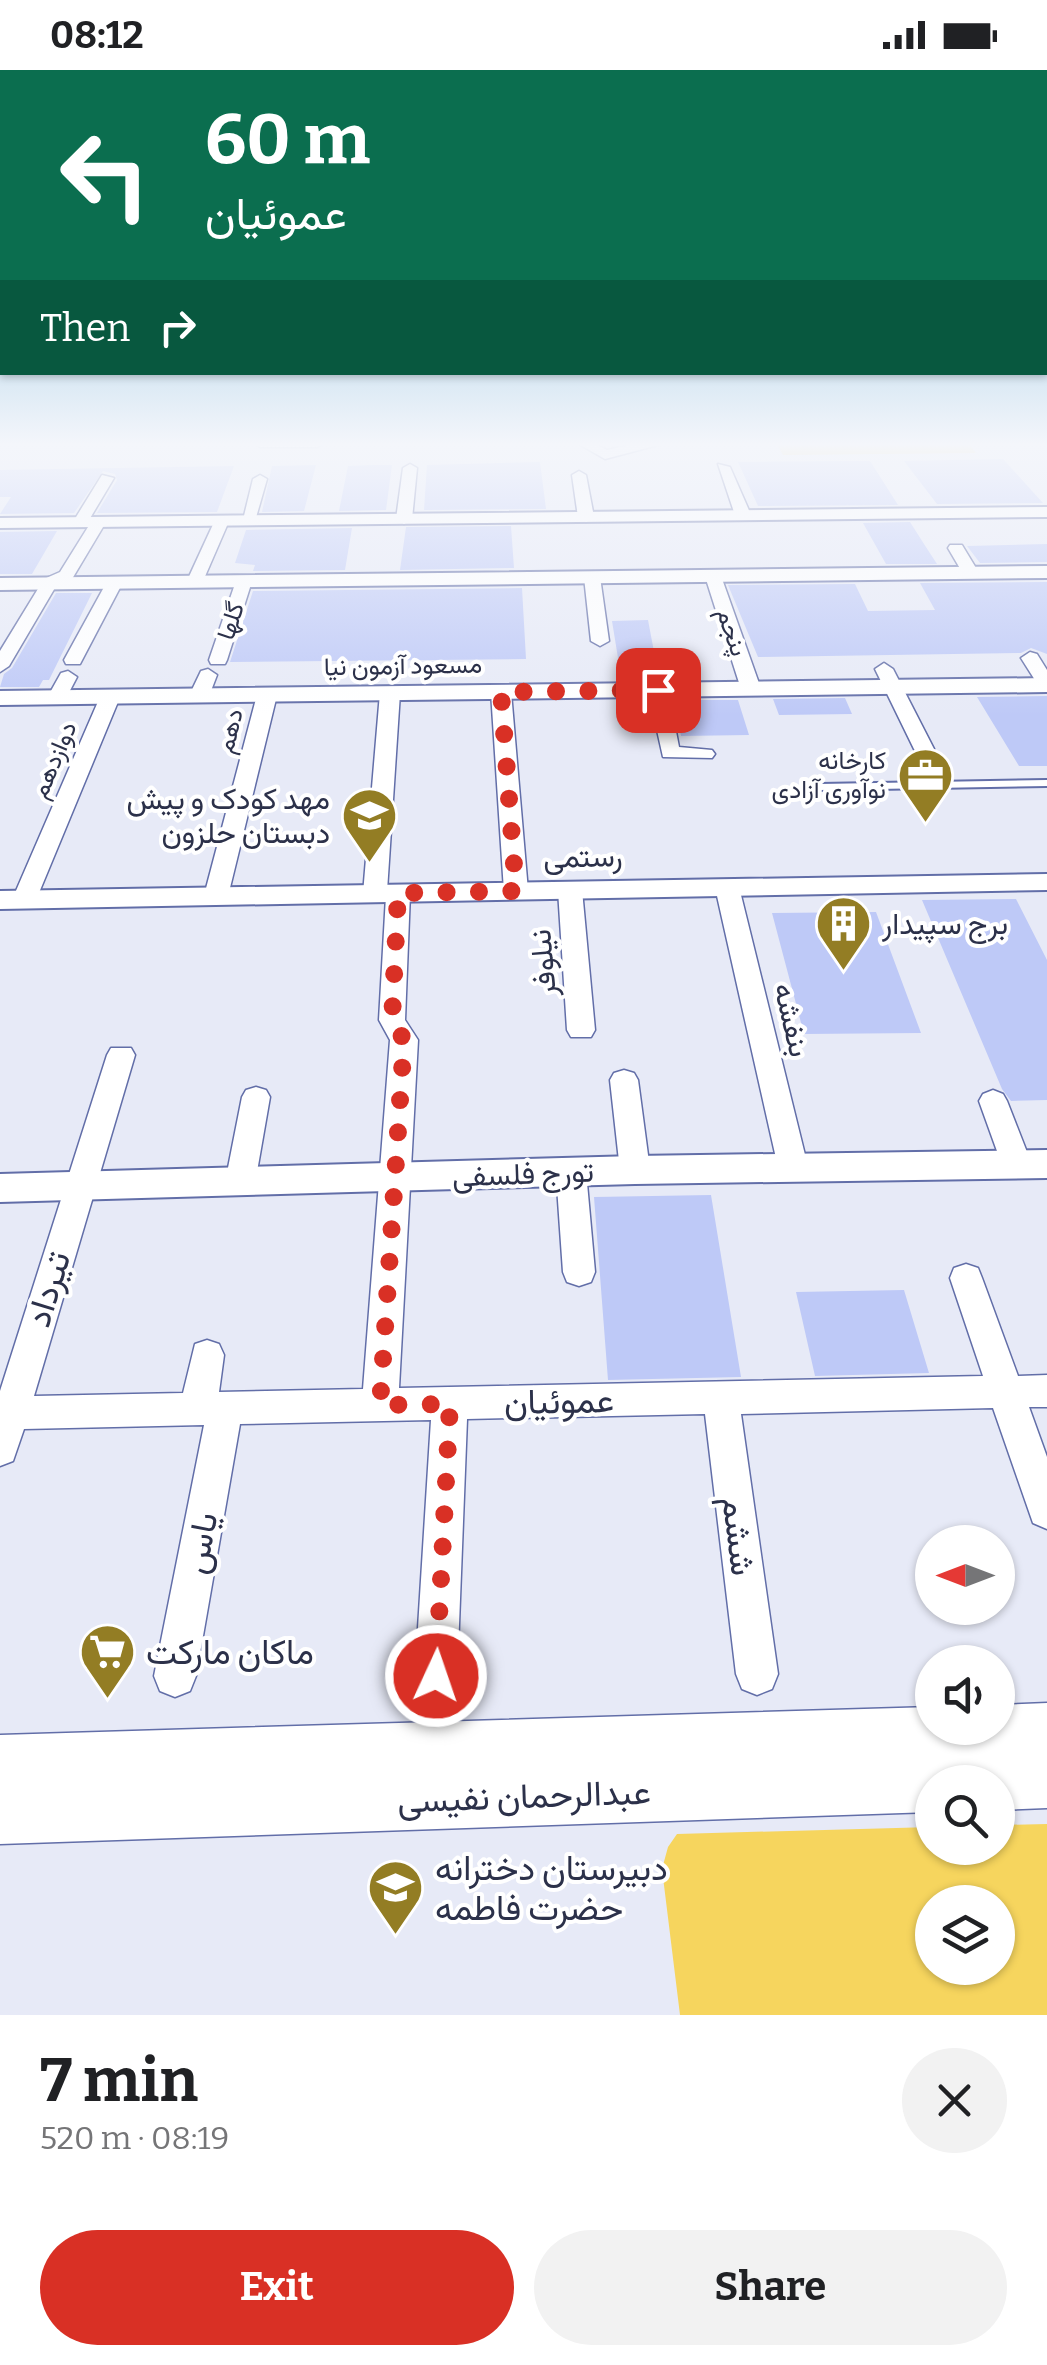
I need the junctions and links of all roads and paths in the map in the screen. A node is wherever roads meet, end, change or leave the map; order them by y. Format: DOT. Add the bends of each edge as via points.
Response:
graph roads {
  1 [pos="85,534"];
  2 [pos="216,534"];
  3 [pos="956,548"];
  4 [pos="1047,572"];
  5 [pos="971,573"];
  6 [pos="713,576"];
  7 [pos="592,577"];
  8 [pos="244,581"];
  9 [pos="115,582"];
  10 [pos="196,582"];
  11 [pos="50,583"];
  12 [pos="0,584"];
  13 [pos="600,641"];
  14 [pos="1030,658"];
  15 [pos="0,666"];
  16 [pos="208,677"];
  17 [pos="66,678"];
  18 [pos="888,678"];
  19 [pos="1047,684"];
  20 [pos="751,688"];
  21 [pos="658,690"];
  22 [pos="501,692"];
  23 [pos="390,694"];
  24 [pos="268,695"];
  25 [pos="110,697"];
  26 [pos="0,698"];
  27 [pos="924,749"];
  28 [pos="706,754"];
  29 [pos="1047,783"];
  30 [pos="820,786"];
  31 [pos="1047,882"];
  32 [pos="727,887"];
  33 [pos="570,890"];
  34 [pos="516,891"];
  35 [pos="387,893"];
  36 [pos="216,896"];
  37 [pos="12,900"];
  38 [pos="581,1030"];
  39 [pos="121,1055"];
  40 [pos="624,1080"];
  41 [pos="256,1098"];
  42 [pos="993,1101"];
  43 [pos="1032,1164"];
  44 [pos="793,1168"];
  45 [pos="635,1170"];
  46 [pos="571,1172"];
  47 [pos="394,1178"];
  48 [pos="240,1183"];
  49 [pos="79,1187"];
  50 [pos="0,1188"];
  51 [pos="579,1272"];
  52 [pos="966,1278"];
  53 [pos="207,1355"];
  54 [pos="1047,1390"];
  55 [pos="1004,1392"];
  56 [pos="721,1398"];
  57 [pos="450,1404"];
  58 [pos="380,1405"];
  59 [pos="212,1409"];
  60 [pos="6,1413"];
  61 [pos="0,1449"];
  62 [pos="1047,1510"];
  63 [pos="756,1674"];
  64 [pos="175,1676"];
  65 [pos="436,1676"];
  66 [pos="1047,1734"];
  67 [pos="0,1764"];
  68 [pos="1047,1778"];
  69 [pos="0,1813"];
  1 -- 11 [label="street" via="66,576"];
  2 -- 10 [label="street"];
  3 -- 5 [label="street"];
  4 -- 5 [label="street"];
  5 -- 6 [label="street"];
  6 -- 7 [label="street"];
  6 -- 20 [label="street, پنجم"];
  7 -- 8 [label="street"];
  7 -- 13 [label="street"];
  8 -- 10 [label="street"];
  8 -- 16 [label="street, گلها"];
  9 -- 10 [label="street"];
  9 -- 11 [label="street"];
  9 -- 17 [label="street"];
  11 -- 12 [label="street"];
  11 -- 15 [label="street"];
  14 -- 19 [label="street"];
  16 -- 24 [label="street, مسعود آزمون نیا"];
  16 -- 25 [label="street, مسعود آزمون نیا"];
  17 -- 25 [label="street, مسعود آزمون نیا"];
  17 -- 26 [label="street, مسعود آزمون نیا"];
  18 -- 19 [label="street, مسعود آزمون نیا"];
  18 -- 20 [label="street, مسعود آزمون نیا"];
  18 -- 27 [label="street"];
  20 -- 21 [label="street, مسعود آزمون نیا"];
  21 -- 22 [label="street, مسعود آزمون نیا" via="611,681"];
  21 -- 28 [label="street" via="670,753"];
  22 -- 23 [label="street, مسعود آزمون نیا" via="472,685"];
  22 -- 34 [label="street"];
  23 -- 24 [label="street, مسعود آزمون نیا" via="337,686"];
  23 -- 35 [label="street"];
  24 -- 36 [label="street, دهم"];
  25 -- 37 [label="street, دوازدهم"];
  29 -- 30 [label="lane"];
  31 -- 32 [label="street, رستمی"];
  32 -- 33 [label="street, رستمی"];
  32 -- 44 [label="street, بنفشه"];
  33 -- 34 [label="street, رستمی"];
  33 -- 38 [label="street, نیلوفر"];
  34 -- 35 [label="street, رستمی"];
  35 -- 36 [label="street, رستمی"];
  35 -- 47 [label="street" via="392,1020 404,1040"];
  36 -- 37 [label="street, رستمی"];
  39 -- 49 [label="street, تیرداد"];
  40 -- 45 [label="street"];
  41 -- 48 [label="street"];
  42 -- 43 [label="street"];
  43 -- 44 [label="street, تورج فلسفی"];
  44 -- 45 [label="street, تورج فلسفی"];
  45 -- 46 [label="street, تورج فلسفی"];
  46 -- 47 [label="street, تورج فلسفی"];
  46 -- 51 [label="street"];
  47 -- 48 [label="street, تورج فلسفی"];
  47 -- 58 [label="street"];
  48 -- 49 [label="street, تورج فلسفی"];
  49 -- 50 [label="street, تورج فلسفی"];
  49 -- 60 [label="street, تیرداد"];
  52 -- 55 [label="street"];
  53 -- 59 [label="street, یاس"];
  54 -- 55 [label="street, عموئیان"];
  55 -- 56 [label="street, عموئیان"];
  55 -- 62 [label="street"];
  56 -- 57 [label="street, عموئیان"];
  56 -- 63 [label="street, ششم"];
  57 -- 58 [label="street, عموئیان"];
  57 -- 65 [label="street"];
  58 -- 59 [label="street, عموئیان"];
  59 -- 60 [label="street, عموئیان"];
  59 -- 64 [label="street, یاس"];
  60 -- 61 [label="street, تیرداد"];
  66 -- 67 [label="main road, عبدالرحمان نفیسی"];
  68 -- 69 [label="main road, عبدالرحمان نفیسی"];
}
